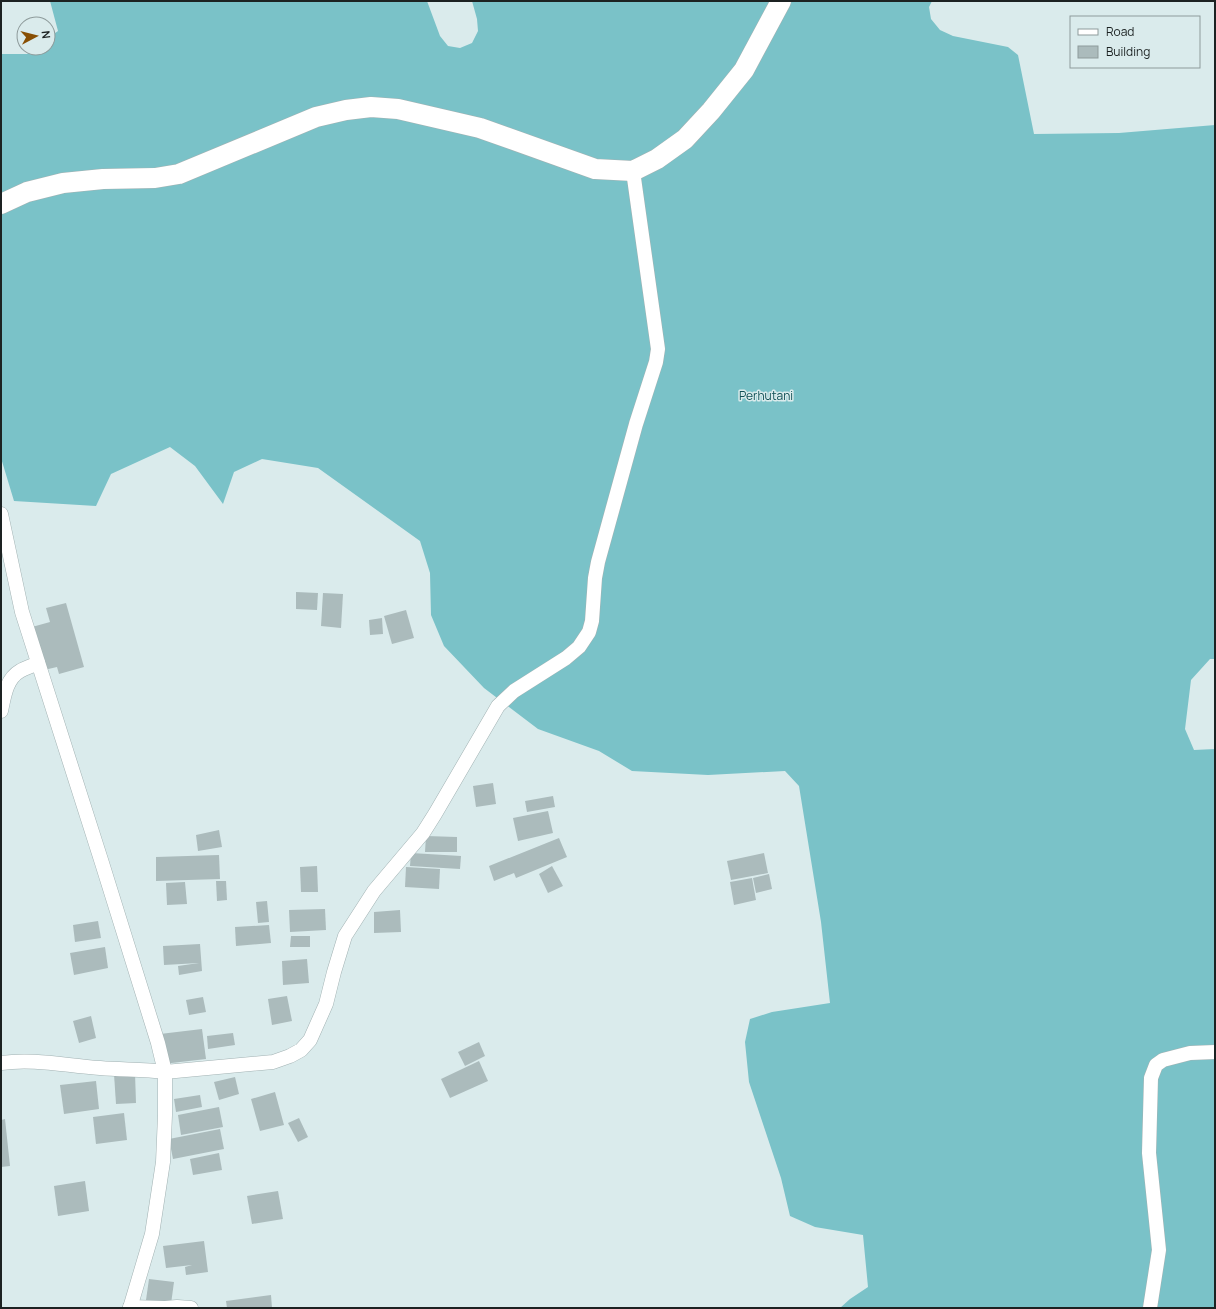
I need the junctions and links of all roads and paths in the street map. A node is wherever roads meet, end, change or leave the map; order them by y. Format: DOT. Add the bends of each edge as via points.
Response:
graph roads {
  1 [pos="782,1"];
  2 [pos="633,171"];
  3 [pos="1,204"];
  4 [pos="1,514"];
  5 [pos="38,664"];
  6 [pos="1,711"];
  7 [pos="1215,1052"];
  8 [pos="1,1063"];
  9 [pos="165,1072"];
  10 [pos="130,1308"];
  11 [pos="191,1308"];
  12 [pos="1150,1308"];
  1 -- 2 [label="street" via="744,70 711,111 686,139 657,159"];
  2 -- 3 [label="street" via="595,169 480,128 398,110 372,107 316,116 179,174 155,178 103,178 63,183 27,192"];
  2 -- 9 [label="street" via="658,350 598,562 589,632 575,651 514,691 498,706 423,833 374,891 345,936 326,1004 310,1040 301,1050 273,1062"];
  4 -- 5 [label="street" via="22,612"];
  5 -- 6 [label="street" via="19,671 11,679"];
  5 -- 9 [label="street"];
  7 -- 12 [label="street" via="1190,1053 1163,1060 1156,1065 1151,1078 1149,1153 1159,1250"];
  8 -- 9 [label="street" via="37,1061"];
  9 -- 10 [label="street" via="163,1162 158,1205"];
  10 -- 11 [label="street"];
}
